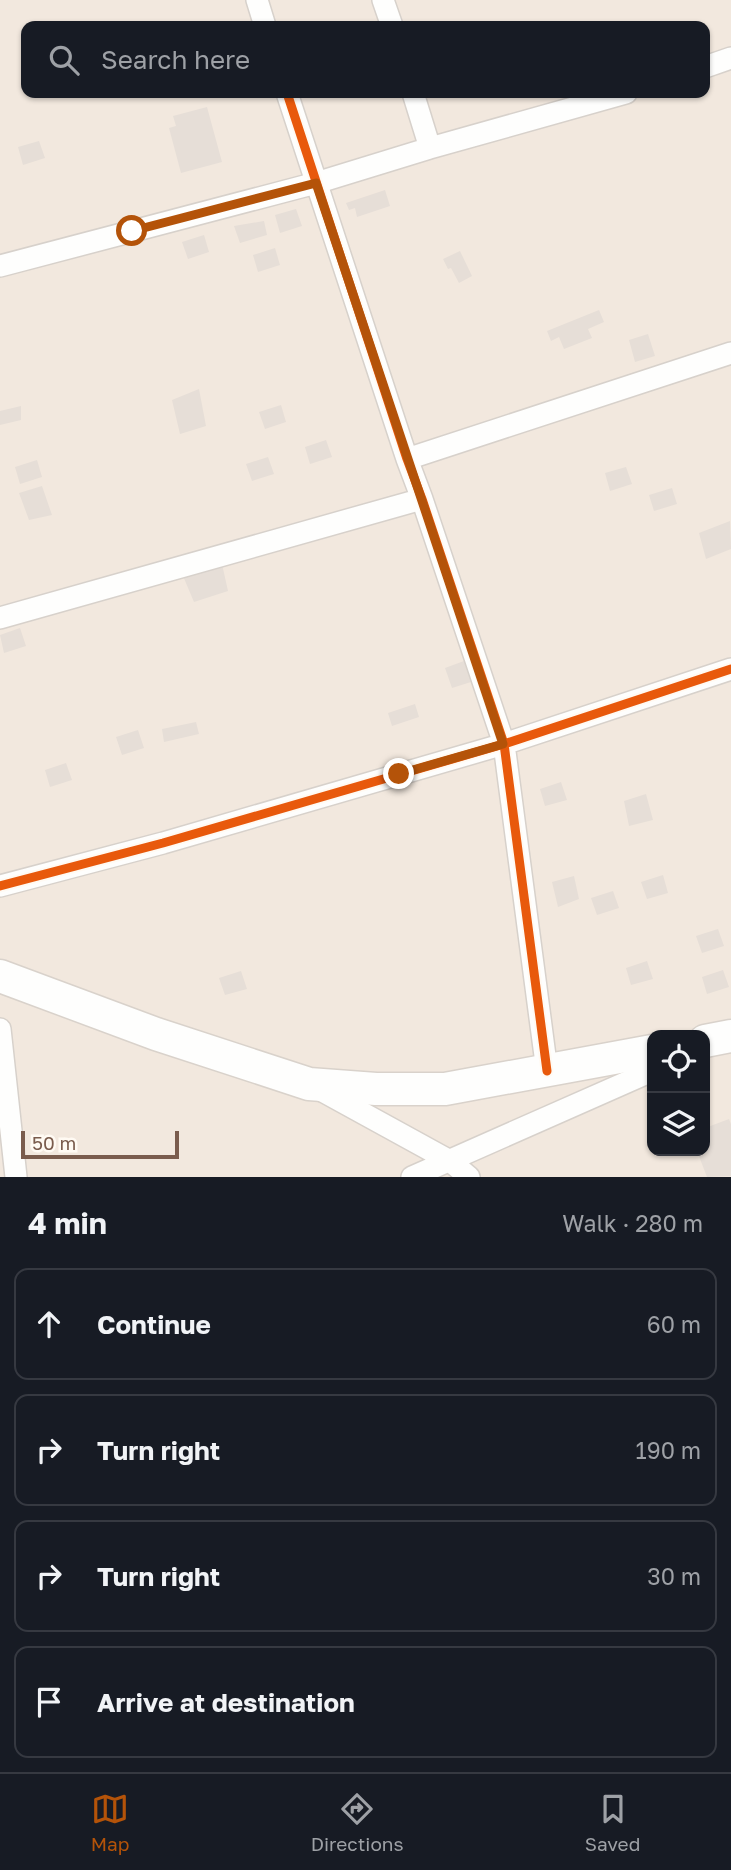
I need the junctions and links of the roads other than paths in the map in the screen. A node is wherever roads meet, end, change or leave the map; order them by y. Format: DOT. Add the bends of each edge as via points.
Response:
graph roads {
  1 [pos="257,0"];
  2 [pos="383,0"];
  3 [pos="263,21"];
  4 [pos="390,21"];
  5 [pos="731,58"];
  6 [pos="710,65"];
  7 [pos="289,98"];
  8 [pos="415,98"];
  9 [pos="608,98"];
  10 [pos="430,148"];
  11 [pos="316,183"];
  12 [pos="0,266"];
  13 [pos="731,353"];
  14 [pos="407,459"];
  15 [pos="422,499"];
  16 [pos="0,618"];
  17 [pos="731,669"];
  18 [pos="503,744"];
  19 [pos="0,886"];
  20 [pos="0,976"];
  21 [pos="0,1029"];
  22 [pos="647,1052"];
  23 [pos="547,1070"];
  24 [pos="647,1073"];
  25 [pos="309,1084"];
  26 [pos="450,1161"];
  27 [pos="16,1177"];
  28 [pos="412,1177"];
  29 [pos="469,1177"];
  1 -- 3 [label="street"];
  2 -- 4 [label="street"];
  5 -- 6 [label="street"];
  7 -- 11 [label="street"];
  8 -- 10 [label="street"];
  9 -- 10 [label="street"];
  10 -- 11 [label="street"];
  11 -- 12 [label="street"];
  11 -- 14 [label="street"];
  13 -- 14 [label="street"];
  14 -- 15 [label="street"];
  15 -- 16 [label="street"];
  15 -- 18 [label="street"];
  17 -- 18 [label="street"];
  18 -- 19 [label="street" via="163,844"];
  18 -- 23 [label="street"];
  20 -- 25 [label="main road"];
  21 -- 27 [label="street"];
  22 -- 23 [label="main road"];
  23 -- 25 [label="main road" via="444,1089"];
  24 -- 26 [label="street"];
  25 -- 26 [label="street"];
  26 -- 28 [label="street"];
  26 -- 29 [label="street"];
}
